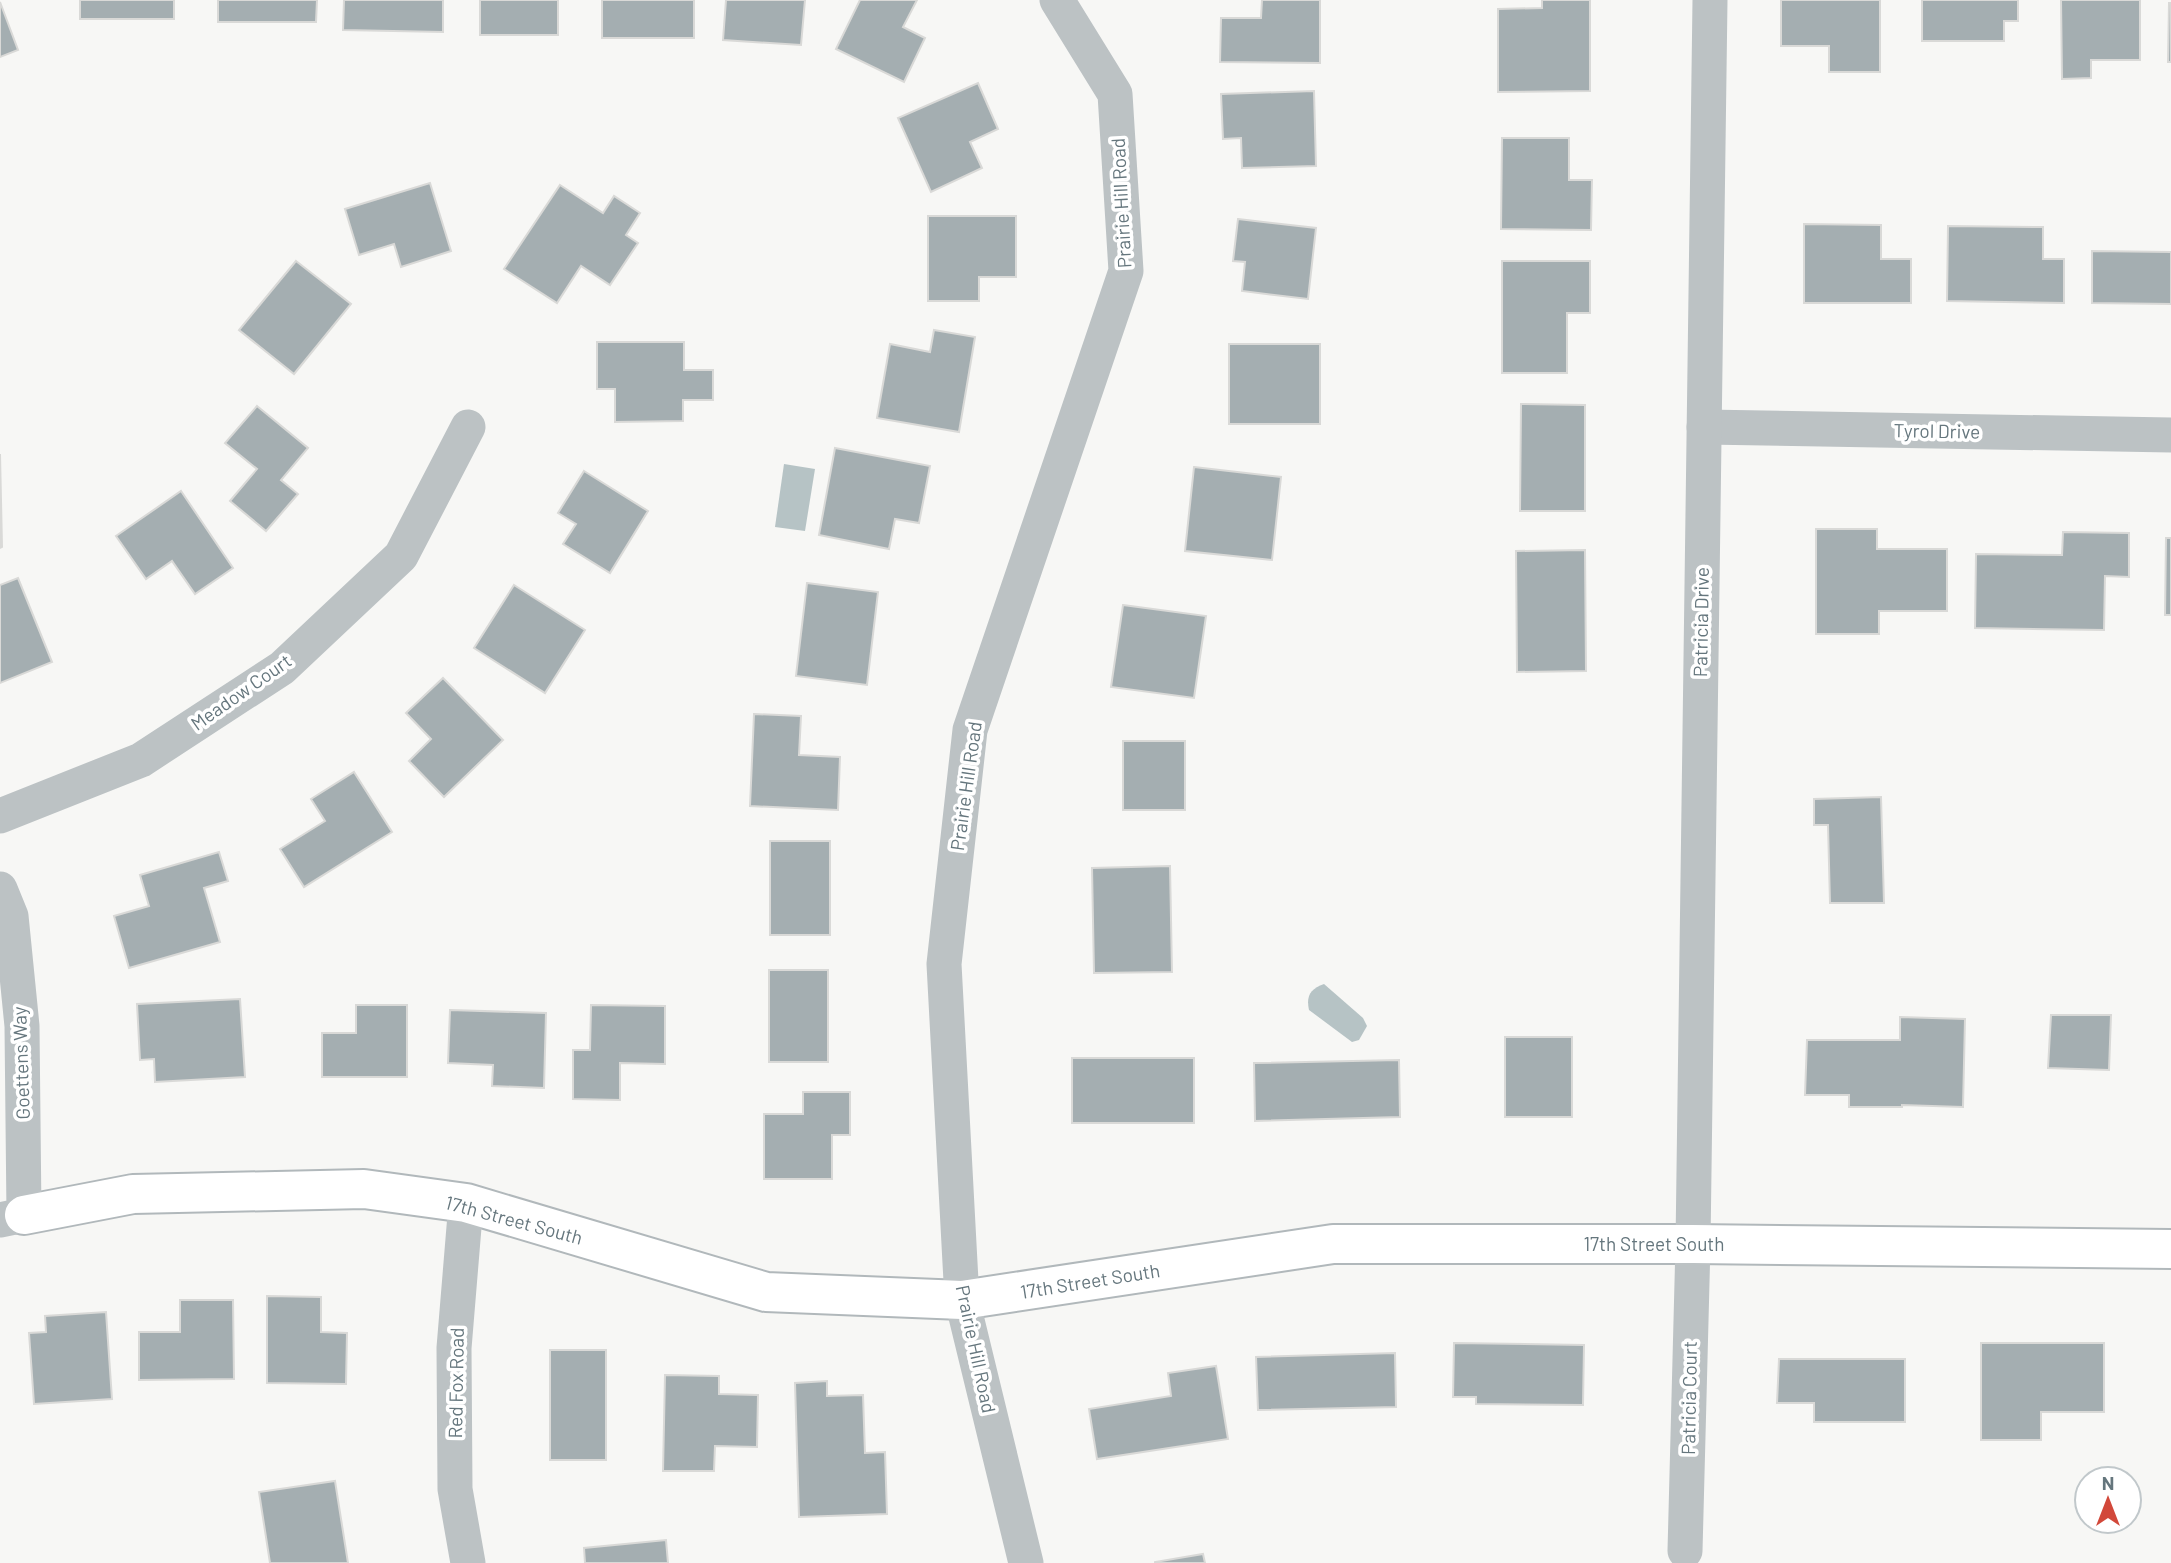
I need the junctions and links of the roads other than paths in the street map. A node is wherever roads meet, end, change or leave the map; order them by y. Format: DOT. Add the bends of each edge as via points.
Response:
graph roads {
  1 [pos="1057,0"];
  2 [pos="1710,0"];
  3 [pos="468,427"];
  4 [pos="1704,427"];
  5 [pos="2171,435"];
  6 [pos="0,816"];
  7 [pos="0,889"];
  8 [pos="466,1203"];
  9 [pos="12,1217"];
  10 [pos="1693,1244"];
  11 [pos="2171,1249"];
  12 [pos="962,1300"];
  13 [pos="1685,1551"];
  14 [pos="468,1563"];
  15 [pos="1027,1563"];
  1 -- 12 [label="street, Prairie Hill Road" via="1115,94 1126,271 970,730 944,964"];
  2 -- 4 [label="street, Patricia Drive"];
  3 -- 6 [label="street, Meadow Court" via="401,556 282,667 141,760"];
  4 -- 5 [label="street, Tyrol Drive"];
  4 -- 10 [label="street, Patricia Drive"];
  7 -- 9 [label="street, Goettens Way" via="11,916 22,1026"];
  8 -- 9 [label="street, 17th Street South" via="363,1189 132,1194"];
  8 -- 12 [label="street, 17th Street South" via="766,1292"];
  8 -- 14 [label="street, Red Fox Road" via="454,1348 455,1489"];
  10 -- 11 [label="street, 17th Street South"];
  10 -- 12 [label="street, 17th Street South" via="1333,1244"];
  10 -- 13 [label="street, Patricia Court"];
  12 -- 15 [label="street, Prairie Hill Road"];
}
